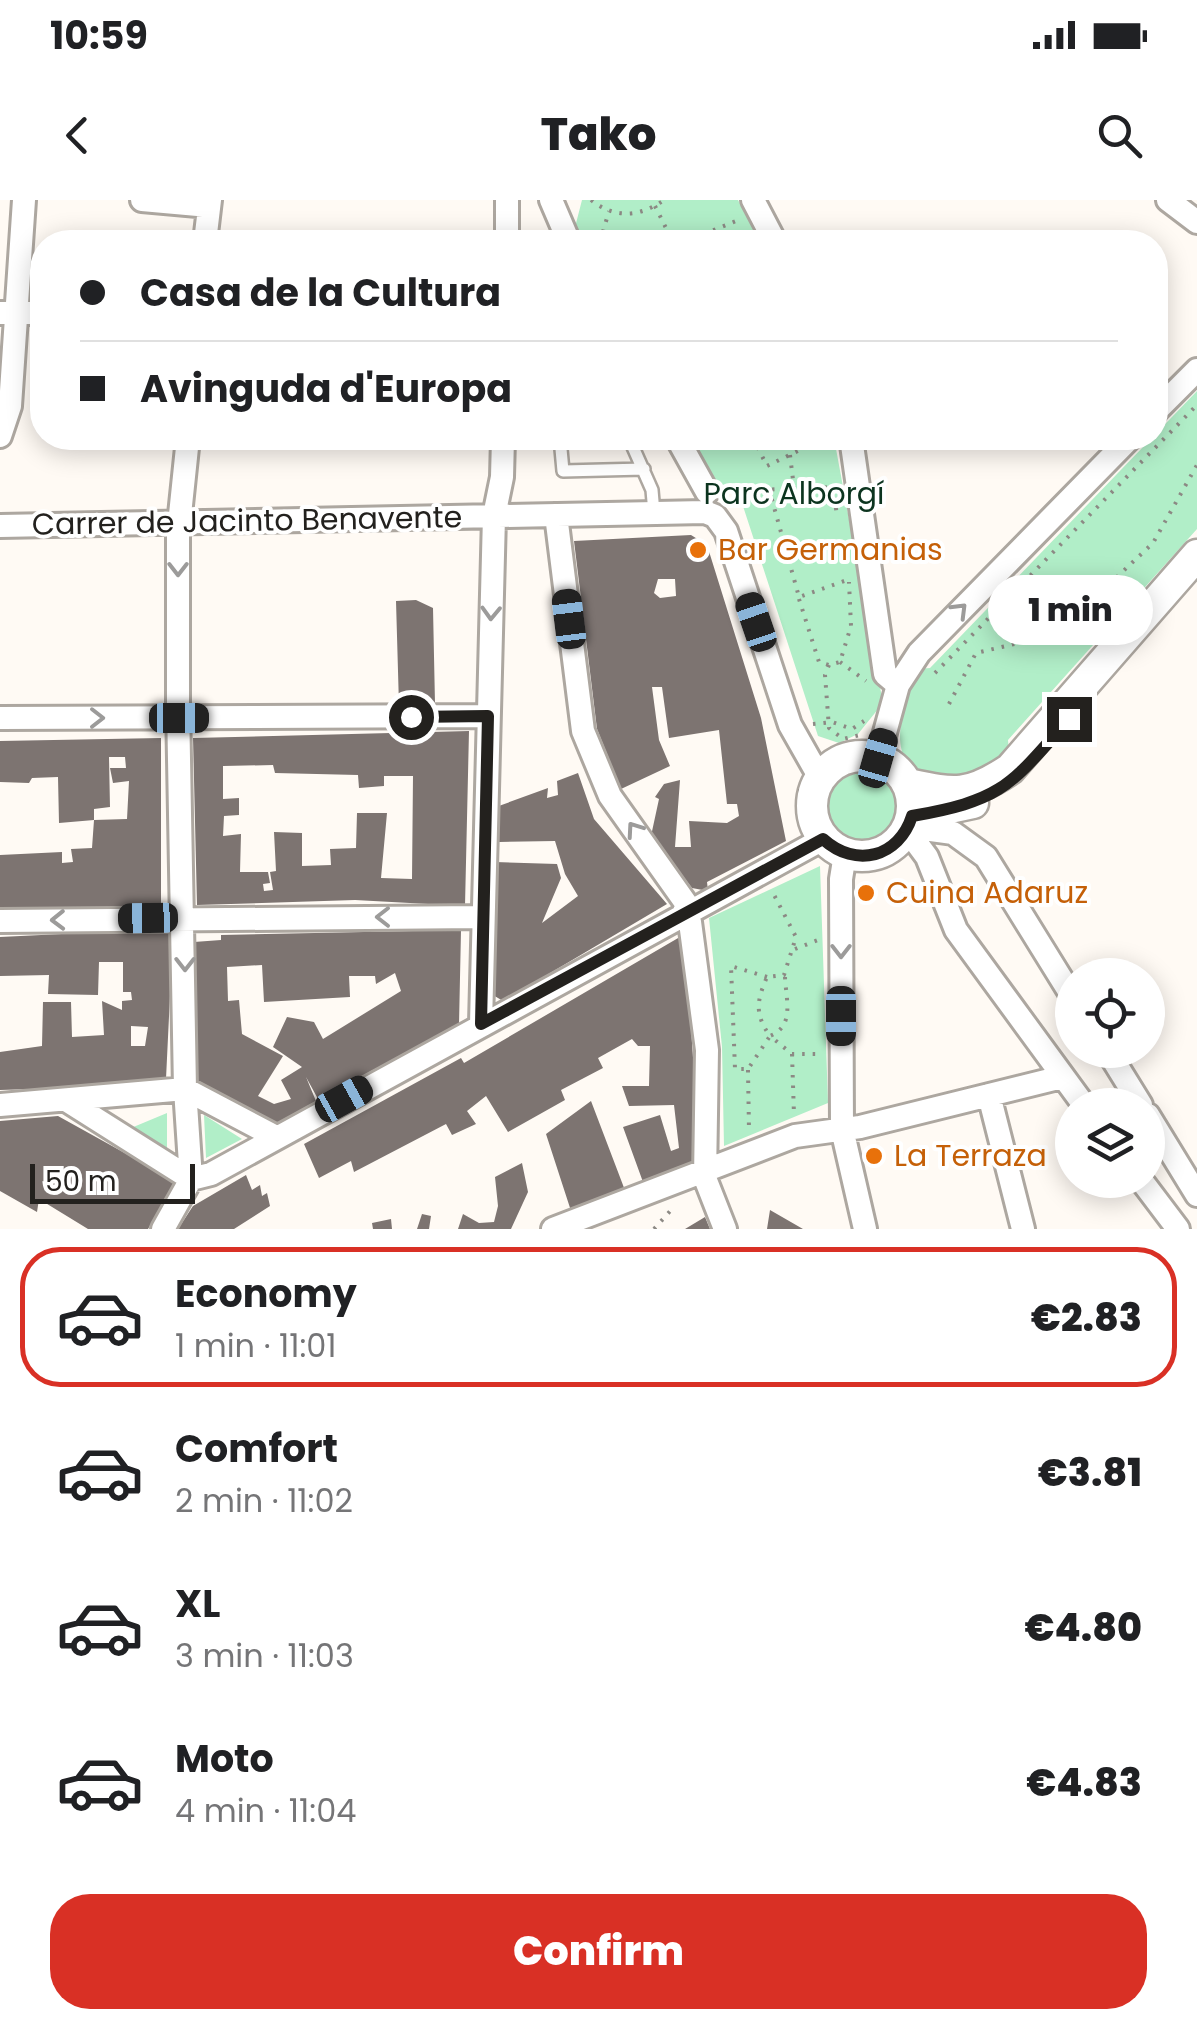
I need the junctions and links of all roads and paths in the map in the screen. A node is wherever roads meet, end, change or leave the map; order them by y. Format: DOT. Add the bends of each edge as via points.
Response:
graph roads {
  1 [pos="24,200"];
  2 [pos="142,200"];
  3 [pos="508,200"];
  4 [pos="550,200"];
  5 [pos="591,200"];
  6 [pos="664,200"];
  7 [pos="1168,200"];
  8 [pos="209,203"];
  9 [pos="655,206"];
  10 [pos="756,206"];
  11 [pos="609,211"];
  12 [pos="1197,222"];
  13 [pos="207,230"];
  14 [pos="507,230"];
  15 [pos="564,230"];
  16 [pos="603,230"];
  17 [pos="667,230"];
  18 [pos="708,230"];
  19 [pos="769,230"];
  20 [pos="8,313"];
  21 [pos="1197,370"];
  22 [pos="1168,399"];
  23 [pos="0,436"];
  24 [pos="187,450"];
  25 [pos="502,450"];
  26 [pos="561,450"];
  27 [pos="635,450"];
  28 [pos="684,450"];
  29 [pos="759,450"];
  30 [pos="800,450"];
  31 [pos="854,450"];
  32 [pos="1118,450"];
  33 [pos="790,455"];
  34 [pos="1197,464"];
  35 [pos="644,469"];
  36 [pos="861,486"];
  37 [pos="833,487"];
  38 [pos="794,488"];
  39 [pos="733,490"];
  40 [pos="769,490"];
  41 [pos="707,492"];
  42 [pos="654,513"];
  43 [pos="556,514"];
  44 [pos="494,516"];
  45 [pos="179,522"];
  46 [pos="0,526"];
  47 [pos="839,526"];
  48 [pos="1197,555"];
  49 [pos="844,564"];
  50 [pos="1197,573"];
  51 [pos="847,583"];
  52 [pos="798,597"];
  53 [pos="840,662"];
  54 [pos="829,666"];
  55 [pos="888,686"];
  56 [pos="948,704"];
  57 [pos="870,713"];
  58 [pos="488,716"];
  59 [pos="0,718"];
  60 [pos="179,718"];
  61 [pos="828,722"];
  62 [pos="872,725"];
  63 [pos="793,732"];
  64 [pos="878,758"];
  65 [pos="810,782"];
  66 [pos="908,784"];
  67 [pos="910,824"];
  68 [pos="826,843"];
  69 [pos="770,881"];
  70 [pos="687,911"];
  71 [pos="184,917"];
  72 [pos="480,917"];
  73 [pos="0,921"];
  74 [pos="828,938"];
  75 [pos="795,949"];
  76 [pos="1055,969"];
  77 [pos="784,976"];
  78 [pos="767,977"];
  79 [pos="481,1024"];
  80 [pos="770,1036"];
  81 [pos="792,1054"];
  82 [pos="830,1054"];
  83 [pos="748,1069"];
  84 [pos="1062,1077"];
  85 [pos="1071,1088"];
  86 [pos="185,1089"];
  87 [pos="989,1094"];
  88 [pos="66,1100"];
  89 [pos="0,1105"];
  90 [pos="795,1123"];
  91 [pos="842,1129"];
  92 [pos="276,1137"];
  93 [pos="749,1140"];
  94 [pos="1165,1143"];
  95 [pos="705,1170"];
  96 [pos="192,1179"];
  97 [pos="1197,1194"];
  98 [pos="1155,1198"];
  99 [pos="163,1229"];
  100 [pos="552,1229"];
  101 [pos="725,1229"];
  102 [pos="865,1229"];
  103 [pos="1023,1229"];
  104 [pos="1178,1229"];
  1 -- 20 [label="street"];
  2 -- 8 [label="street"];
  3 -- 14 [label="street"];
  4 -- 15 [label="street"];
  5 -- 11 [label="path"];
  6 -- 9 [label="path"];
  7 -- 12 [label="street"];
  8 -- 13 [label="street"];
  9 -- 11 [label="path" via="635,214"];
  9 -- 17 [label="path"];
  10 -- 18 [label="path"];
  10 -- 19 [label="street"];
  11 -- 16 [label="path"];
  20 -- 23 [label="street" via="10,406"];
  21 -- 22 [label="street"];
  24 -- 45 [label="street"];
  25 -- 44 [label="street"];
  26 -- 35 [label="lane" via="564,471"];
  27 -- 35 [label="lane"];
  28 -- 41 [label="street"];
  29 -- 33 [label="path" via="767,466"];
  30 -- 33 [label="path"];
  31 -- 36 [label="street"];
  55 -- 32 [label="street, one-way"];
  33 -- 38 [label="path"];
  34 -- 56 [label="path" via="1152,543 1086,607 1023,642 976,652"];
  35 -- 42 [label="lane"];
  36 -- 37 [label="path"];
  36 -- 55 [label="street"];
  37 -- 38 [label="path"];
  37 -- 47 [label="path"];
  38 -- 40 [label="path"];
  39 -- 40 [label="path"];
  40 -- 52 [label="path"];
  42 -- 43 [label="street, Carrer de Jacinto Benavente"];
  42 -- 63 [label="street, Carrer de Jacinto Benavente" via="705,512 726,532"];
  43 -- 44 [label="street, Carrer de Jacinto Benavente"];
  70 -- 43 [label="street, one-way" via="610,796 584,731"];
  44 -- 45 [label="street, Carrer de Jacinto Benavente"];
  44 -- 58 [label="street, one-way"];
  45 -- 46 [label="street, Carrer de Jacinto Benavente"];
  45 -- 60 [label="street, one-way"];
  48 -- 66 [label="street" via="1010,770 957,794"];
  49 -- 51 [label="path"];
  50 -- 67 [label="street" via="1018,777 989,798"];
  51 -- 52 [label="path"];
  51 -- 53 [label="path" via="850,626"];
  52 -- 54 [label="path" via="819,662"];
  53 -- 54 [label="path"];
  53 -- 55 [label="path" via="855,676"];
  54 -- 61 [label="path"];
  55 -- 64 [label="street"];
  57 -- 61 [label="path" via="852,729"];
  58 -- 60 [label="street"];
  58 -- 72 [label="street"];
  59 -- 60 [label="street, one-way"];
  60 -- 71 [label="street"];
  61 -- 62 [label="path" via="835,735 852,740"];
  61 -- 63 [label="path"];
  63 -- 65 [label="street"];
  64 -- 65 [label="street" via="846,758"];
  64 -- 66 [label="street"];
  65 -- 68 [label="path"];
  65 -- 68 [label="street" via="811,809"];
  66 -- 67 [label="street"];
  67 -- 68 [label="street" via="887,851 859,857"];
  67 -- 76 [label="street" via="952,833 986,857"];
  67 -- 84 [label="street" via="956,930"];
  68 -- 70 [label="street"];
  68 -- 91 [label="street, one-way" via="841,879"];
  69 -- 75 [label="path" via="792,924"];
  70 -- 79 [label="street"];
  70 -- 95 [label="street" via="707,1050"];
  72 -- 71 [label="street, one-way"];
  71 -- 73 [label="street, one-way"];
  71 -- 86 [label="street, one-way"];
  72 -- 79 [label="street"];
  74 -- 75 [label="path"];
  75 -- 77 [label="path"];
  77 -- 78 [label="path"];
  77 -- 80 [label="path" via="787,1022"];
  78 -- 80 [label="path" via="757,1010"];
  78 -- 83 [label="path" via="731,966 735,1069"];
  79 -- 92 [label="street"];
  80 -- 81 [label="path"];
  80 -- 83 [label="path"];
  81 -- 82 [label="path"];
  81 -- 90 [label="path"];
  83 -- 93 [label="path"];
  84 -- 85 [label="street"];
  84 -- 87 [label="street"];
  86 -- 88 [label="street"];
  86 -- 92 [label="street"];
  86 -- 96 [label="street"];
  87 -- 91 [label="street"];
  87 -- 103 [label="street"];
  88 -- 89 [label="street"];
  88 -- 96 [label="street"];
  91 -- 95 [label="street" via="795,1136"];
  91 -- 102 [label="street"];
  92 -- 96 [label="street"];
  94 -- 97 [label="street"];
  95 -- 100 [label="street"];
  95 -- 101 [label="street"];
  96 -- 99 [label="street"];
  98 -- 104 [label="street"];
}
